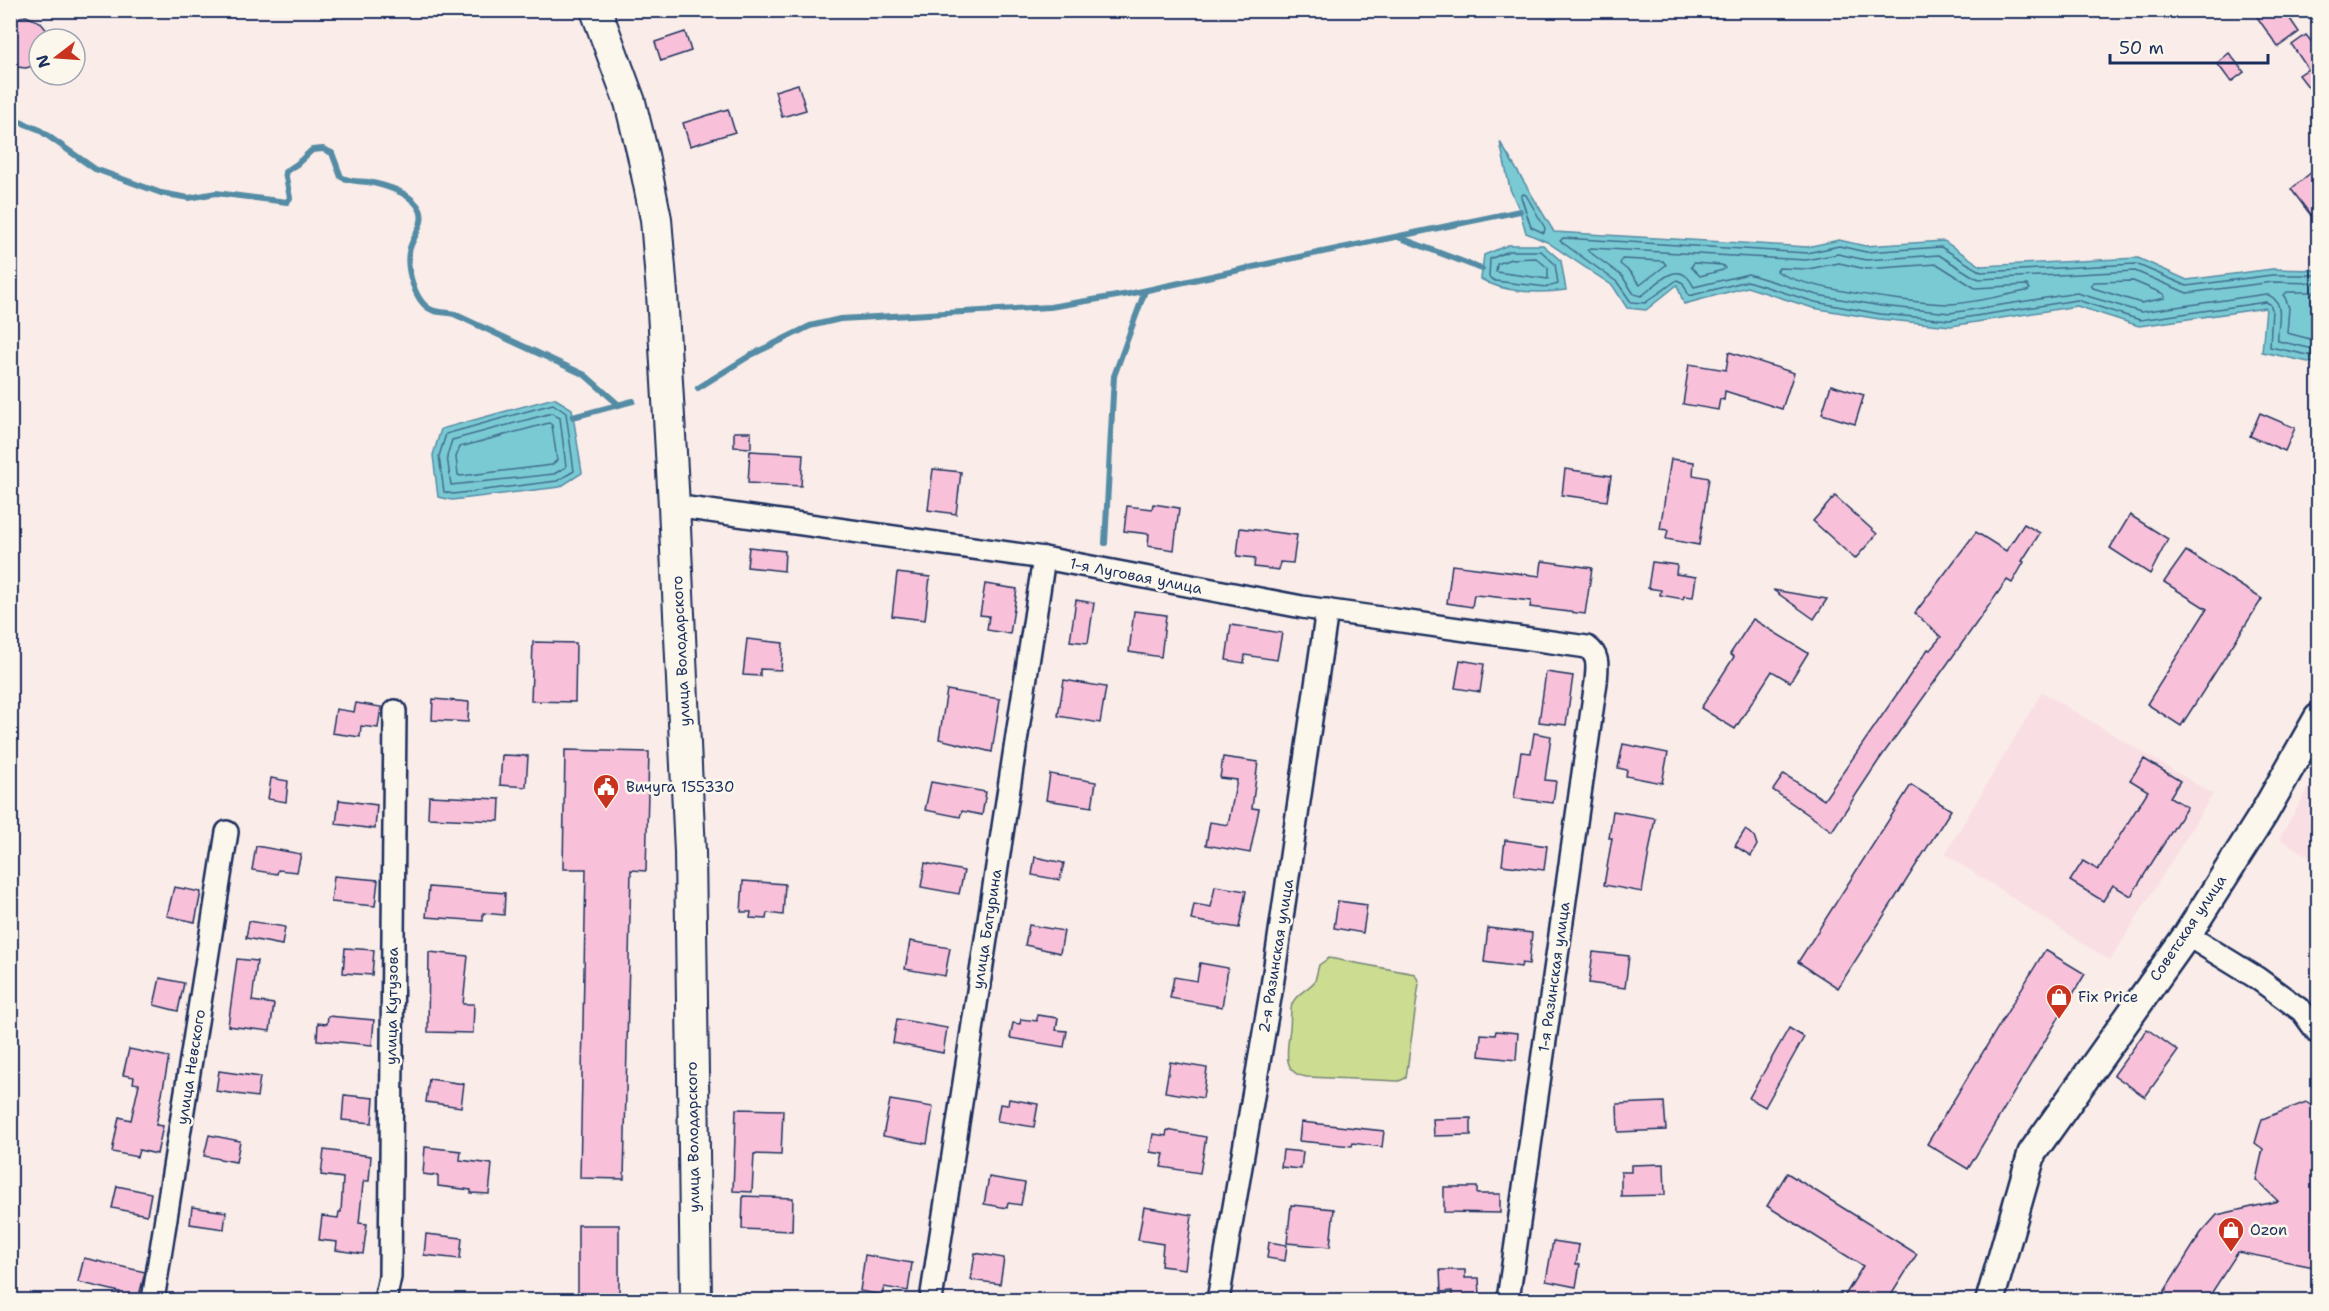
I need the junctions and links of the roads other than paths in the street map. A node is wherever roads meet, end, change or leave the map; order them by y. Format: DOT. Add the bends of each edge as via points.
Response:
graph roads {
  1 [pos="596,10"];
  2 [pos="674,506"];
  3 [pos="1044,558"];
  4 [pos="1327,610"];
  5 [pos="1595,653"];
  6 [pos="395,711"];
  7 [pos="2319,718"];
  8 [pos="227,832"];
  9 [pos="2187,935"];
  10 [pos="2319,1033"];
  11 [pos="153,1300"];
  12 [pos="385,1300"];
  13 [pos="696,1300"];
  14 [pos="931,1300"];
  15 [pos="1218,1300"];
  16 [pos="1508,1300"];
  17 [pos="1990,1300"];
  1 -- 2 [label="main road, улица Володарского" via="630,102 656,219"];
  2 -- 3 [label="street, 1-я Луговая улица"];
  2 -- 13 [label="main road, улица Володарского" via="690,852"];
  3 -- 4 [label="street, 1-я Луговая улица"];
  3 -- 14 [label="street, улица Батурина"];
  4 -- 5 [label="street, 1-я Луговая улица" via="1587,647"];
  4 -- 15 [label="street, 2-я Разинская улица" via="1272,986"];
  5 -- 16 [label="street, 1-я Разинская улица" via="1596,682"];
  6 -- 12 [label="street, улица Кутузова" via="390,1277"];
  7 -- 9 [label="street, Советская улица" via="2264,815"];
  8 -- 11 [label="street, улица Невского"];
  9 -- 10 [label="street" via="2302,1011"];
  9 -- 17 [label="street, Советская улица" via="2032,1154"];
}
